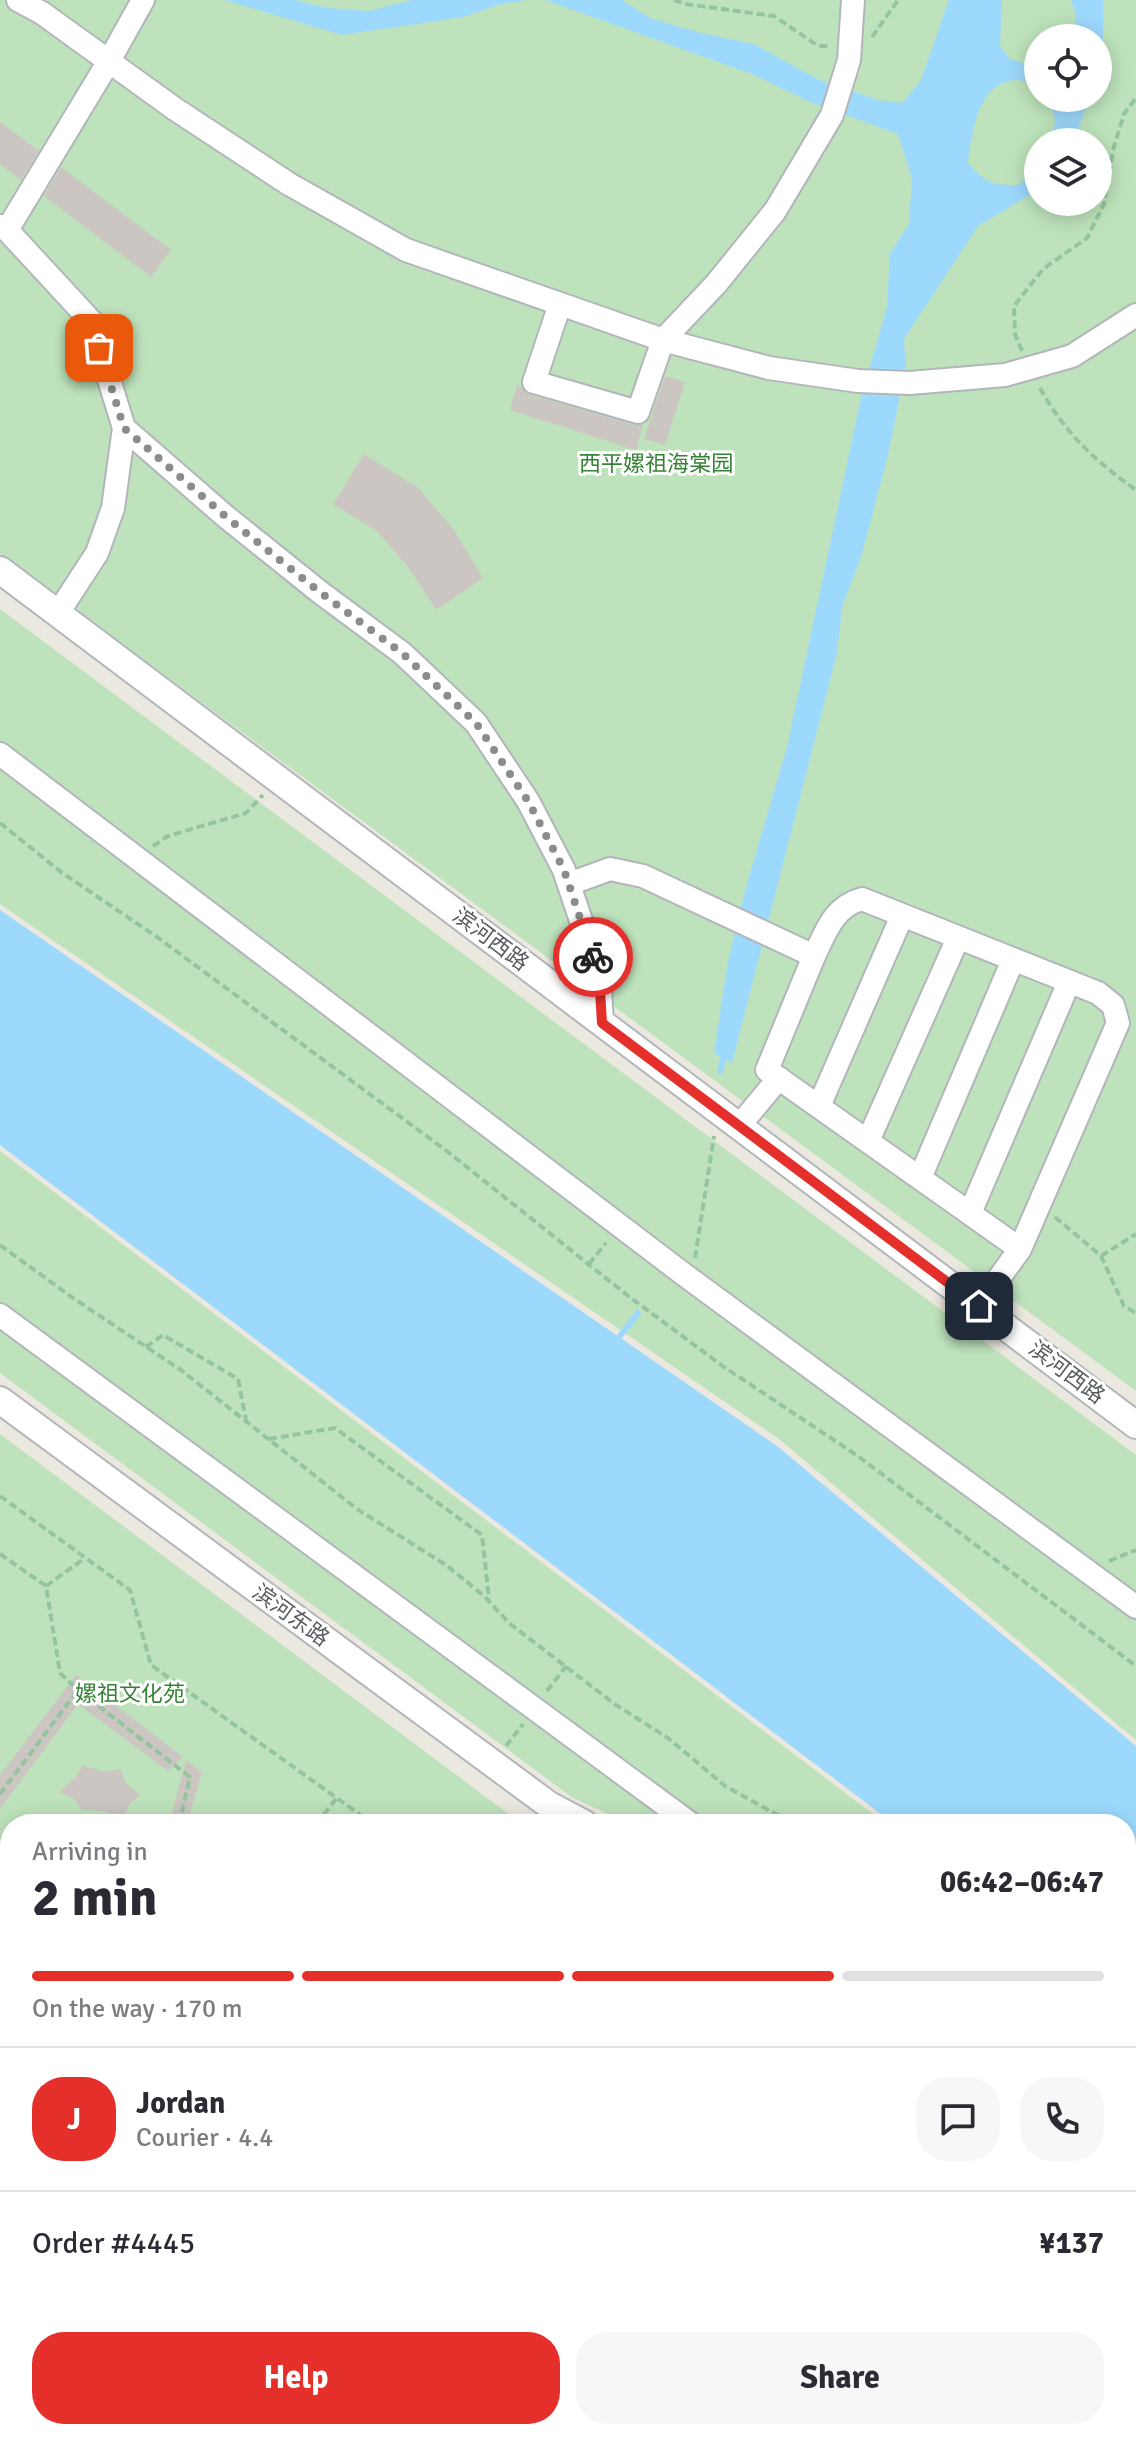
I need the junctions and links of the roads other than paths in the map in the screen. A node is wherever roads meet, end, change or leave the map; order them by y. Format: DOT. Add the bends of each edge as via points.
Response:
graph roads {
  1 [pos="18,0"];
  2 [pos="143,0"];
  3 [pos="853,0"];
  4 [pos="109,61"];
  5 [pos="3,228"];
  6 [pos="560,304"];
  7 [pos="1136,315"];
  8 [pos="663,340"];
  9 [pos="124,428"];
  10 [pos="0,570"];
  11 [pos="58,613"];
  12 [pos="0,754"];
  13 [pos="569,884"];
  14 [pos="902,916"];
  15 [pos="958,938"];
  16 [pos="814,956"];
  17 [pos="1013,960"];
  18 [pos="1069,982"];
  19 [pos="602,1023"];
  20 [pos="779,1078"];
  21 [pos="819,1106"];
  22 [pos="739,1126"];
  23 [pos="868,1141"];
  24 [pos="920,1178"];
  25 [pos="970,1213"];
  26 [pos="1020,1249"];
  27 [pos="979,1306"];
  28 [pos="0,1315"];
  29 [pos="0,1400"];
  30 [pos="1136,1425"];
  31 [pos="1136,1607"];
  32 [pos="566,1814"];
  33 [pos="677,1814"];
  1 -- 4 [label="street"];
  2 -- 4 [label="street"];
  3 -- 8 [label="street" via="850,47 832,115 775,211"];
  4 -- 5 [label="street"];
  4 -- 6 [label="street" via="289,184 406,250"];
  5 -- 9 [label="street" via="91,321"];
  6 -- 8 [label="street"];
  6 -- 8 [label="street" via="534,382 638,412"];
  7 -- 8 [label="street" via="1072,356 1005,375 910,383 769,368"];
  9 -- 11 [label="street" via="113,508 97,553"];
  9 -- 13 [label="street" via="237,526 402,653 476,723 528,801"];
  10 -- 11 [label="street, 滨河西路"];
  11 -- 19 [label="street, 滨河西路"];
  12 -- 31 [label="street" via="686,1276"];
  13 -- 16 [label="street" via="610,869 643,876"];
  13 -- 19 [label="street" via="599,974"];
  14 -- 15 [label="street"];
  14 -- 16 [label="street" via="862,899 850,902 834,914"];
  14 -- 21 [label="street"];
  15 -- 17 [label="street"];
  15 -- 23 [label="street"];
  16 -- 20 [label="street" via="767,1070"];
  17 -- 18 [label="street"];
  17 -- 24 [label="street"];
  18 -- 25 [label="street"];
  18 -- 26 [label="street" via="1113,1005 1118,1023"];
  19 -- 22 [label="street, 滨河西路"];
  20 -- 21 [label="street"];
  20 -- 22 [label="street"];
  21 -- 23 [label="street"];
  22 -- 27 [label="street, 滨河西路"];
  23 -- 24 [label="street"];
  24 -- 25 [label="street"];
  25 -- 26 [label="street"];
  26 -- 27 [label="street"];
  27 -- 30 [label="street, 滨河西路"];
  28 -- 33 [label="street"];
  29 -- 32 [label="street, 滨河东路"];
}
